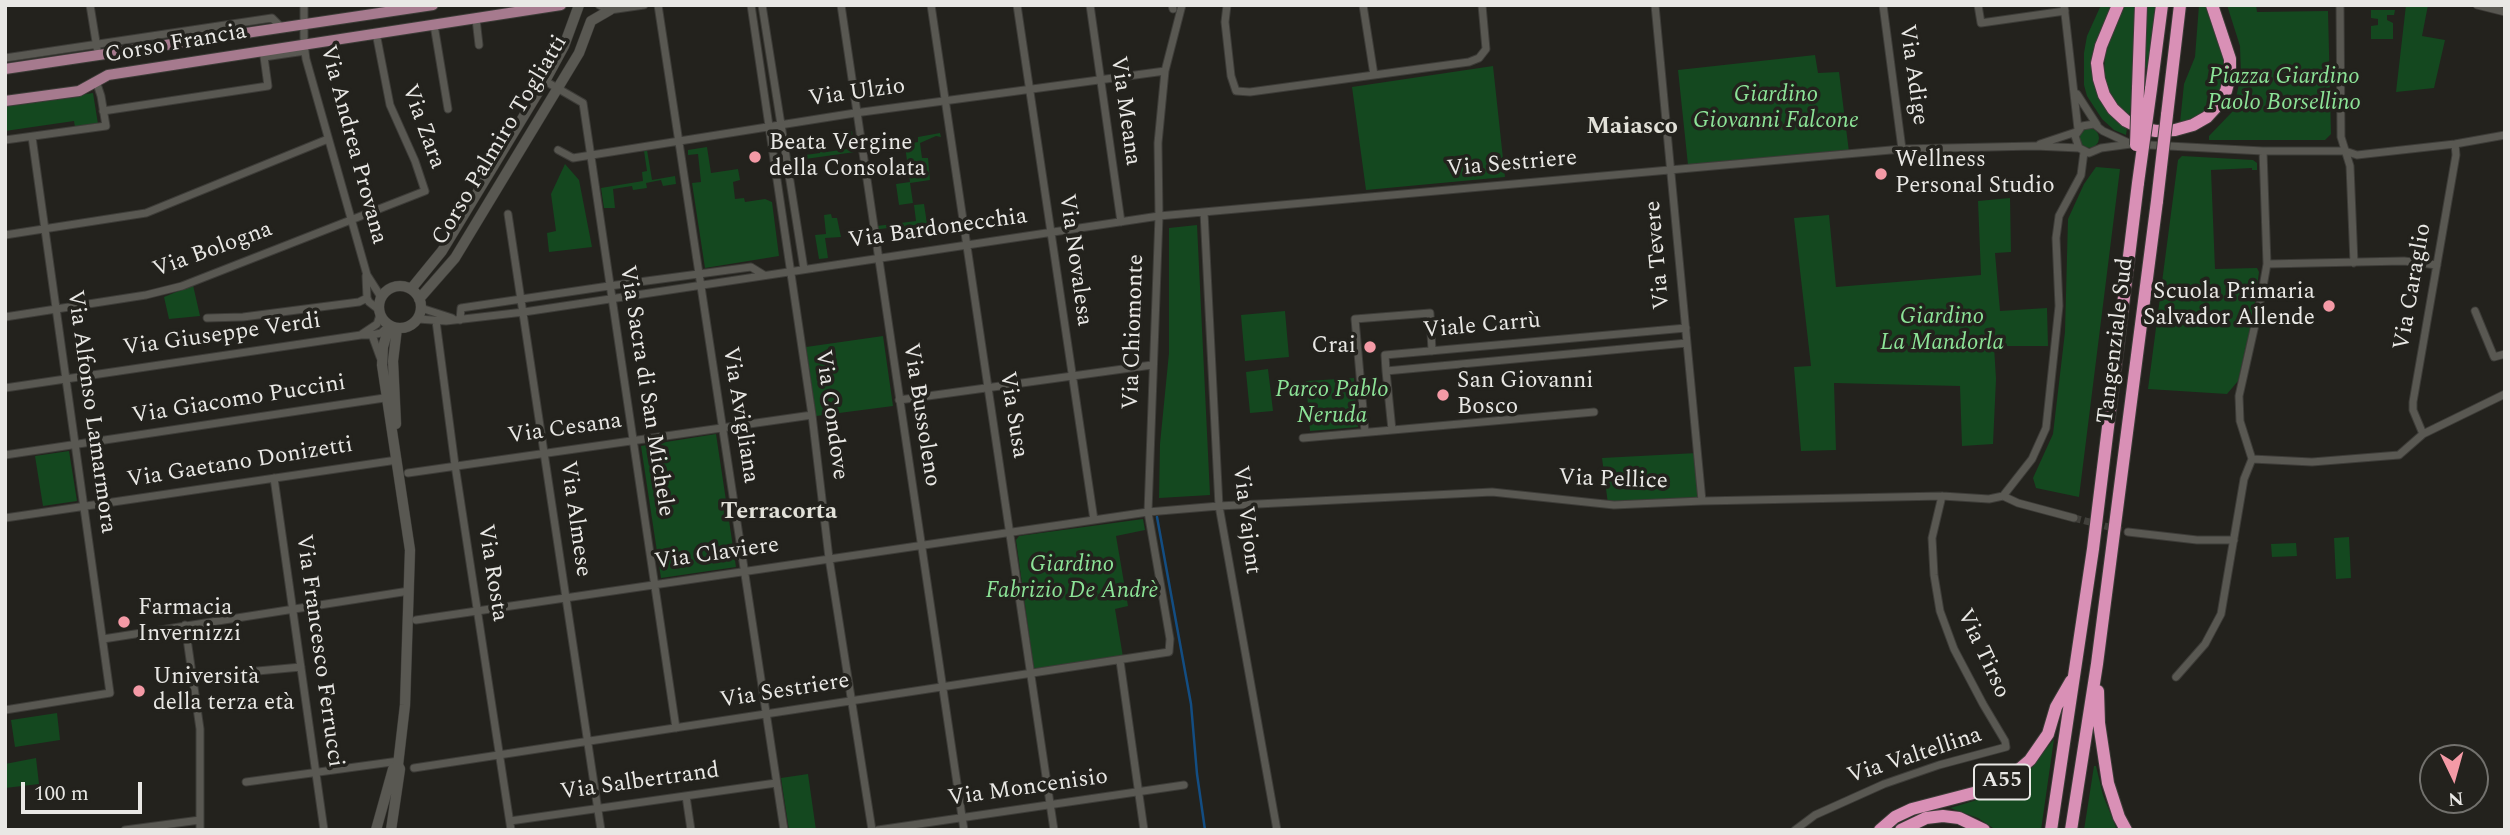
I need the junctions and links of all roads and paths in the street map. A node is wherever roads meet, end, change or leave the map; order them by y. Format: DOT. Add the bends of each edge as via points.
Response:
graph roads {
  1 [pos="90,5"];
  2 [pos="304,5"];
  3 [pos="433,5"];
  4 [pos="561,5"];
  5 [pos="579,5"];
  6 [pos="599,5"];
  7 [pos="644,5"];
  8 [pos="658,5"];
  9 [pos="751,5"];
  10 [pos="762,5"];
  11 [pos="841,5"];
  12 [pos="931,5"];
  13 [pos="1017,5"];
  14 [pos="1090,5"];
  15 [pos="1182,5"];
  16 [pos="1227,5"];
  17 [pos="1363,5"];
  18 [pos="1482,5"];
  19 [pos="1655,5"];
  20 [pos="1883,5"];
  21 [pos="1978,5"];
  22 [pos="2118,5"];
  23 [pos="2141,5"];
  24 [pos="2162,5"];
  25 [pos="2180,5"];
  26 [pos="2211,5"];
  27 [pos="2340,5"];
  28 [pos="2479,5"];
  29 [pos="611,8"];
  30 [pos="2065,8"];
  31 [pos="2505,12"];
  32 [pos="476,19"];
  33 [pos="304,24"];
  34 [pos="434,25"];
  35 [pos="376,33"];
  36 [pos="479,45"];
  37 [pos="305,47"];
  38 [pos="97,50"];
  39 [pos="264,54"];
  40 [pos="5,58"];
  41 [pos="24,61"];
  42 [pos="5,69"];
  43 [pos="1164,72"];
  44 [pos="1374,75"];
  45 [pos="1100,80"];
  46 [pos="96,81"];
  47 [pos="545,81"];
  48 [pos="558,88"];
  49 [pos="2145,88"];
  50 [pos="1030,90"];
  51 [pos="2076,93"];
  52 [pos="945,101"];
  53 [pos="5,102"];
  54 [pos="448,109"];
  55 [pos="103,111"];
  56 [pos="855,113"];
  57 [pos="781,125"];
  58 [pos="769,127"];
  59 [pos="2100,128"];
  60 [pos="2077,130"];
  61 [pos="2505,135"];
  62 [pos="32,136"];
  63 [pos="328,139"];
  64 [pos="5,140"];
  65 [pos="678,142"];
  66 [pos="2131,144"];
  67 [pos="2455,144"];
  68 [pos="2035,146"];
  69 [pos="2101,148"];
  70 [pos="1902,149"];
  71 [pos="558,150"];
  72 [pos="2081,150"];
  73 [pos="2263,151"];
  74 [pos="2346,151"];
  75 [pos="590,156"];
  76 [pos="1671,171"];
  77 [pos="425,191"];
  78 [pos="1204,212"];
  79 [pos="508,214"];
  80 [pos="1159,216"];
  81 [pos="351,221"];
  82 [pos="1121,222"];
  83 [pos="45,229"];
  84 [pos="1050,233"];
  85 [pos="5,235"];
  86 [pos="967,245"];
  87 [pos="877,258"];
  88 [pos="2354,263"];
  89 [pos="2267,264"];
  90 [pos="2437,265"];
  91 [pos="804,269"];
  92 [pos="790,271"];
  93 [pos="698,274"];
  94 [pos="366,275"];
  95 [pos="764,275"];
  96 [pos="609,286"];
  97 [pos="700,286"];
  98 [pos="411,289"];
  99 [pos="381,297"];
  100 [pos="367,298"];
  101 [pos="612,298"];
  102 [pos="522,300"];
  103 [pos="56,309"];
  104 [pos="419,309"];
  105 [pos="2475,311"];
  106 [pos="379,312"];
  107 [pos="524,312"];
  108 [pos="5,317"];
  109 [pos="207,318"];
  110 [pos="460,320"];
  111 [pos="436,321"];
  112 [pos="393,327"];
  113 [pos="1686,328"];
  114 [pos="1634,332"];
  115 [pos="361,335"];
  116 [pos="372,335"];
  117 [pos="1598,335"];
  118 [pos="1687,343"];
  119 [pos="1635,348"];
  120 [pos="1432,351"];
  121 [pos="1599,351"];
  122 [pos="2505,354"];
  123 [pos="382,365"];
  124 [pos="1152,365"];
  125 [pos="1386,371"];
  126 [pos="1072,376"];
  127 [pos="66,379"];
  128 [pos="5,388"];
  129 [pos="988,389"];
  130 [pos="2505,394"];
  131 [pos="391,398"];
  132 [pos="899,400"];
  133 [pos="1594,412"];
  134 [pos="812,415"];
  135 [pos="722,428"];
  136 [pos="1392,430"];
  137 [pos="1365,432"];
  138 [pos="2423,434"];
  139 [pos="1304,438"];
  140 [pos="633,440"];
  141 [pos="76,444"];
  142 [pos="545,452"];
  143 [pos="5,455"];
  144 [pos="2252,459"];
  145 [pos="397,460"];
  146 [pos="455,465"];
  147 [pos="408,472"];
  148 [pos="274,478"];
  149 [pos="1942,496"];
  150 [pos="2003,496"];
  151 [pos="1702,500"];
  152 [pos="85,506"];
  153 [pos="1219,506"];
  154 [pos="1148,512"];
  155 [pos="5,518"];
  156 [pos="2074,518"];
  157 [pos="1094,520"];
  158 [pos="1010,532"];
  159 [pos="2128,532"];
  160 [pos="2234,540"];
  161 [pos="920,544"];
  162 [pos="829,558"];
  163 [pos="744,570"];
  164 [pos="654,584"];
  165 [pos="409,591"];
  166 [pos="566,597"];
  167 [pos="293,608"];
  168 [pos="477,610"];
  169 [pos="416,620"];
  170 [pos="185,625"];
  171 [pos="103,639"];
  172 [pos="1160,655"];
  173 [pos="1119,661"];
  174 [pos="2097,664"];
  175 [pos="301,667"];
  176 [pos="1031,674"];
  177 [pos="2074,674"];
  178 [pos="192,677"];
  179 [pos="2176,677"];
  180 [pos="942,688"];
  181 [pos="852,702"];
  182 [pos="5,710"];
  183 [pos="766,714"];
  184 [pos="676,728"];
  185 [pos="587,741"];
  186 [pos="2006,741"];
  187 [pos="499,755"];
  188 [pos="398,763"];
  189 [pos="414,768"];
  190 [pos="316,772"];
  191 [pos="246,782"];
  192 [pos="776,783"];
  193 [pos="1184,785"];
  194 [pos="1138,792"];
  195 [pos="686,796"];
  196 [pos="1051,805"];
  197 [pos="597,808"];
  198 [pos="962,818"];
  199 [pos="200,820"];
  200 [pos="510,825"];
  201 [pos="125,830"];
  202 [pos="200,830"];
  203 [pos="324,830"];
  204 [pos="376,830"];
  205 [pos="391,830"];
  206 [pos="601,830"];
  207 [pos="691,830"];
  208 [pos="784,830"];
  209 [pos="872,830"];
  210 [pos="878,830"];
  211 [pos="964,830"];
  212 [pos="1054,830"];
  213 [pos="1144,830"];
  214 [pos="1277,830"];
  215 [pos="1795,830"];
  216 [pos="1880,830"];
  217 [pos="1900,830"];
  218 [pos="1984,830"];
  219 [pos="2051,830"];
  220 [pos="2071,830"];
  221 [pos="2126,830"];
  1 -- 38 [label="street"];
  2 -- 33 [label="street, Via Andrea Provana"];
  3 -- 33 [label="main road, Corso Francia"];
  4 -- 32 [label="main road, Corso Francia"];
  5 -- 47 [label="street, Corso Palmiro Togliatti"];
  6 -- 29 [label="street"];
  7 -- 29 [label="street"];
  8 -- 65 [label="street, Via Avigliana"];
  9 -- 58 [label="street, Via Condove"];
  10 -- 57 [label="street"];
  11 -- 56 [label="street, Via Bussoleno"];
  12 -- 52 [label="street, Via Susa"];
  13 -- 50 [label="street, Via Novalesa"];
  14 -- 45 [label="street, Via Meana"];
  15 -- 43 [label="street, Via Chiomonte"];
  16 -- 44 [label="street" via="1225,22 1236,91"];
  17 -- 44 [label="street"];
  18 -- 44 [label="street" via="1486,49 1479,58"];
  19 -- 76 [label="street, Via Tevere"];
  20 -- 70 [label="street, Via Adige"];
  21 -- 30 [label="street" via="1981,23"];
  22 -- 26 [label="highway" via="2101,46 2099,79 2104,95 2126,121 2156,131 2193,125 2213,111 2226,91 2230,59"];
  23 -- 49 [label="highway"];
  24 -- 49 [label="highway, Tangenziale Sud / A55"];
  25 -- 174 [label="highway, Tangenziale Sud, bridge"];
  27 -- 74 [label="street" via="2341,137"];
  28 -- 31 [label="street"];
  29 -- 48 [label="street, Corso Palmiro Togliatti" via="591,21"];
  30 -- 51 [label="street"];
  32 -- 34 [label="main road, Corso Francia"];
  32 -- 36 [label="street"];
  33 -- 37 [label="street, Via Andrea Provana"];
  33 -- 38 [label="main road, Corso Francia"];
  34 -- 35 [label="main road, Corso Francia"];
  34 -- 54 [label="street"];
  35 -- 37 [label="main road, Corso Francia"];
  35 -- 77 [label="street, Via Zara" via="390,105"];
  37 -- 39 [label="main road, Corso Francia"];
  37 -- 63 [label="street, Via Andrea Provana"];
  38 -- 41 [label="main road, Corso Francia"];
  39 -- 46 [label="main road, Corso Francia" via="108,75"];
  39 -- 55 [label="street, Corso Francia" via="268,86"];
  40 -- 41 [label="street, Corso Francia"];
  41 -- 42 [label="main road, Corso Francia"];
  43 -- 45 [label="street, Via Ulzio"];
  43 -- 80 [label="street, Via Chiomonte" via="1158,143"];
  45 -- 50 [label="street, Via Ulzio"];
  45 -- 82 [label="street, Via Meana"];
  46 -- 53 [label="main road, Corso Francia" via="79,91"];
  46 -- 55 [label="street, Corso Francia"];
  47 -- 48 [label="street, Via Sacra di San Michele"];
  47 -- 98 [label="street, Corso Palmiro Togliatti" via="442,251"];
  48 -- 75 [label="street, Via Sacra di San Michele" via="583,103"];
  48 -- 104 [label="street, Corso Palmiro Togliatti"];
  49 -- 177 [label="highway, Tangenziale Sud / A55, bridge" via="2138,183"];
  50 -- 52 [label="street, Via Ulzio"];
  50 -- 84 [label="street, Via Novalesa"];
  51 -- 59 [label="street"];
  51 -- 60 [label="street"];
  52 -- 56 [label="street, Via Ulzio"];
  52 -- 86 [label="street, Via Susa"];
  55 -- 62 [label="street" via="106,126"];
  56 -- 57 [label="street, Via Ulzio"];
  56 -- 87 [label="street, Via Bussoleno"];
  57 -- 58 [label="street, Via Ulzio"];
  57 -- 91 [label="street"];
  58 -- 65 [label="street, Via Ulzio"];
  58 -- 92 [label="street, Via Condove"];
  59 -- 60 [label="street" via="2090,123"];
  59 -- 66 [label="street"];
  59 -- 69 [label="street"];
  60 -- 68 [label="street, Via Sestriere"];
  60 -- 72 [label="street" via="2075,140"];
  61 -- 67 [label="street"];
  62 -- 64 [label="street"];
  62 -- 83 [label="street, Via Alfonso Lamarmora"];
  63 -- 81 [label="street, Via Andrea Provana"];
  63 -- 83 [label="street" via="146,214"];
  65 -- 75 [label="street, Via Ulzio"];
  65 -- 93 [label="street, Via Avigliana"];
  66 -- 69 [label="street"];
  66 -- 73 [label="street"];
  67 -- 74 [label="street" via="2357,155"];
  67 -- 90 [label="street, Via Caraglio"];
  68 -- 70 [label="street, Via Sestriere"];
  68 -- 72 [label="street, Via Sestriere"];
  69 -- 72 [label="street"];
  70 -- 76 [label="street, Via Sestriere"];
  71 -- 75 [label="street, Via Ulzio" via="573,158"];
  72 -- 150 [label="street" via="2081,175 2059,216 2056,238 2059,306 2046,428 2032,459"];
  73 -- 74 [label="street"];
  73 -- 89 [label="street"];
  74 -- 88 [label="street"];
  75 -- 96 [label="street, Via Sacra di San Michele"];
  76 -- 78 [label="street, Via Sestriere"];
  76 -- 113 [label="street, Via Tevere"];
  77 -- 81 [label="street, Via Bologna"];
  78 -- 80 [label="street, Via Sestriere"];
  78 -- 153 [label="street, Via Vajont"];
  79 -- 102 [label="street, Via Almese"];
  80 -- 82 [label="street, Via Bardonecchia"];
  80 -- 124 [label="street, Via Chiomonte"];
  81 -- 94 [label="street, Via Andrea Provana"];
  81 -- 103 [label="street, Via Bologna" via="182,286"];
  82 -- 84 [label="street, Via Bardonecchia"];
  83 -- 85 [label="street"];
  83 -- 103 [label="street, Via Alfonso Lamarmora"];
  84 -- 86 [label="street, Via Bardonecchia"];
  84 -- 126 [label="street, Via Novalesa"];
  86 -- 87 [label="street, Via Bardonecchia"];
  86 -- 129 [label="street, Via Susa"];
  87 -- 91 [label="street, Via Bardonecchia"];
  87 -- 132 [label="street, Via Bussoleno"];
  88 -- 89 [label="street"];
  88 -- 90 [label="street"];
  89 -- 144 [label="street" via="2240,390 2240,421"];
  90 -- 138 [label="street, Via Caraglio" via="2413,402"];
  91 -- 92 [label="street, Via Bardonecchia"];
  92 -- 95 [label="street, Via Bardonecchia"];
  92 -- 134 [label="street, Via Condove"];
  93 -- 95 [label="street, Via Bardonecchia" via="751,267"];
  93 -- 96 [label="street, Via Bardonecchia"];
  93 -- 97 [label="street, Via Avigliana"];
  94 -- 99 [label="street, Via Andrea Provana"];
  94 -- 100 [label="street, Via Andrea Provana"];
  95 -- 97 [label="street, Via Bardonecchia"];
  96 -- 101 [label="street, Via Sacra di San Michele"];
  96 -- 102 [label="street, Via Bardonecchia"];
  97 -- 101 [label="street, Via Bardonecchia"];
  97 -- 135 [label="street, Via Avigliana"];
  98 -- 99 [label="street" via="393,287"];
  98 -- 104 [label="street"];
  99 -- 106 [label="street"];
  100 -- 106 [label="street"];
  100 -- 109 [label="street"];
  101 -- 107 [label="street, Via Bardonecchia"];
  101 -- 140 [label="street, Via Sacra di San Michele"];
  102 -- 107 [label="street, Via Almese"];
  102 -- 110 [label="street, Via Bardonecchia" via="461,308"];
  103 -- 108 [label="street, Via Bologna"];
  103 -- 127 [label="street, Via Alfonso Lamarmora"];
  104 -- 110 [label="street, Via Bardonecchia"];
  104 -- 111 [label="street, Via Bardonecchia"];
  104 -- 112 [label="street" via="408,327"];
  105 -- 122 [label="street" via="2494,357"];
  106 -- 112 [label="street"];
  106 -- 115 [label="street" via="377,324"];
  107 -- 110 [label="street, Via Bardonecchia"];
  107 -- 142 [label="street, Via Almese"];
  110 -- 111 [label="street, Via Bardonecchia"];
  111 -- 146 [label="street, Via Rosta"];
  112 -- 116 [label="street, Via Giuseppe Verdi"];
  112 -- 123 [label="street" via="383,347"];
  112 -- 131 [label="street"];
  113 -- 114 [label="street, Viale Carrù"];
  113 -- 118 [label="street, Via Tevere"];
  114 -- 117 [label="street, Viale Carrù"];
  114 -- 119 [label="street"];
  115 -- 116 [label="street, Via Giuseppe Verdi"];
  115 -- 127 [label="street, Via Giuseppe Verdi"];
  116 -- 123 [label="street"];
  117 -- 120 [label="street, Viale Carrù"];
  117 -- 121 [label="street"];
  118 -- 119 [label="street, Viale Carrù"];
  118 -- 151 [label="street, Via Tevere"];
  119 -- 121 [label="street, Viale Carrù"];
  120 -- 125 [label="street, Viale Carrù" via="1385,355"];
  120 -- 137 [label="street" via="1430,313 1355,319"];
  121 -- 125 [label="street, Viale Carrù"];
  123 -- 131 [label="street"];
  124 -- 126 [label="street"];
  124 -- 154 [label="street, Via Chiomonte"];
  125 -- 136 [label="street"];
  126 -- 129 [label="street"];
  126 -- 157 [label="street, Via Novalesa"];
  127 -- 128 [label="street, Via Giuseppe Verdi"];
  127 -- 141 [label="street, Via Alfonso Lamarmora"];
  129 -- 132 [label="street"];
  129 -- 158 [label="street, Via Susa"];
  130 -- 138 [label="street"];
  131 -- 141 [label="street, Via Giacomo Puccini"];
  131 -- 145 [label="street"];
  132 -- 161 [label="street, Via Bussoleno"];
  133 -- 136 [label="street"];
  134 -- 135 [label="street, Via Cesana"];
  134 -- 162 [label="street, Via Condove"];
  135 -- 140 [label="street, Via Cesana"];
  135 -- 163 [label="street, Via Avigliana"];
  136 -- 137 [label="street"];
  137 -- 139 [label="street"];
  138 -- 144 [label="street" via="2399,455 2312,463"];
  140 -- 142 [label="street, Via Cesana"];
  140 -- 164 [label="street, Via Sacra di San Michele"];
  141 -- 143 [label="street, Via Giacomo Puccini"];
  141 -- 152 [label="street, Via Alfonso Lamarmora"];
  142 -- 146 [label="street, Via Cesana"];
  142 -- 166 [label="street, Via Almese"];
  144 -- 160 [label="street"];
  145 -- 148 [label="street, Via Gaetano Donizetti"];
  145 -- 165 [label="street" via="410,550"];
  146 -- 147 [label="street, Via Cesana"];
  146 -- 168 [label="street, Via Rosta"];
  148 -- 152 [label="street, Via Gaetano Donizetti"];
  148 -- 167 [label="street, Via Francesco Ferrucci"];
  149 -- 150 [label="street, Via Pellice"];
  149 -- 151 [label="street, Via Pellice"];
  149 -- 186 [label="street, Via Tirso" via="1932,538 1940,611 1954,649"];
  150 -- 156 [label="street, Via Pellice"];
  151 -- 153 [label="street, Via Pellice" via="1614,505 1492,492"];
  152 -- 155 [label="street, Via Gaetano Donizetti"];
  152 -- 171 [label="street, Via Alfonso Lamarmora"];
  153 -- 154 [label="street, Via Pellice"];
  153 -- 214 [label="street, Via Vajont"];
  154 -- 157 [label="street, Via Claviere"];
  154 -- 172 [label="street, Via Chiomonte" via="1170,639 1169,652"];
  157 -- 158 [label="street, Via Claviere"];
  158 -- 161 [label="street, Via Claviere"];
  158 -- 176 [label="street, Via Susa"];
  159 -- 160 [label="street"];
  160 -- 179 [label="street" via="2221,614 2205,644"];
  161 -- 162 [label="street, Via Claviere"];
  161 -- 180 [label="street, Via Bussoleno"];
  162 -- 163 [label="street, Via Claviere"];
  162 -- 181 [label="street, Via Condove"];
  163 -- 164 [label="street, Via Claviere"];
  163 -- 183 [label="street, Via Avigliana"];
  164 -- 166 [label="street, Via Claviere"];
  164 -- 184 [label="street, Via Sacra di San Michele"];
  165 -- 167 [label="street"];
  165 -- 188 [label="street"];
  166 -- 168 [label="street, Via Claviere"];
  166 -- 185 [label="street, Via Almese"];
  167 -- 170 [label="street"];
  167 -- 175 [label="street, Via Francesco Ferrucci"];
  168 -- 169 [label="street, Via Claviere"];
  168 -- 187 [label="street, Via Rosta"];
  170 -- 171 [label="street"];
  170 -- 178 [label="street"];
  171 -- 182 [label="street, Via Alfonso Lamarmora" via="110,693"];
  172 -- 173 [label="street, Via Sestriere"];
  173 -- 176 [label="street, Via Sestriere"];
  173 -- 194 [label="street"];
  174 -- 220 [label="highway, Tangenziale Sud"];
  174 -- 221 [label="highway" via="2103,755"];
  175 -- 178 [label="street"];
  175 -- 190 [label="street, Via Francesco Ferrucci"];
  176 -- 180 [label="street, Via Sestriere"];
  176 -- 196 [label="street, Via Susa"];
  177 -- 216 [label="highway, A55" via="2048,734 2016,772 1989,789 1895,817"];
  177 -- 219 [label="highway, A55"];
  178 -- 199 [label="street" via="200,729"];
  180 -- 181 [label="street, Via Sestriere"];
  180 -- 198 [label="street, Via Bussoleno"];
  181 -- 183 [label="street, Via Sestriere"];
  181 -- 209 [label="street, Via Condove"];
  183 -- 184 [label="street, Via Sestriere"];
  183 -- 192 [label="street, Via Avigliana"];
  184 -- 185 [label="street, Via Sestriere"];
  185 -- 187 [label="street, Via Sestriere"];
  185 -- 197 [label="street, Via Almese"];
  186 -- 215 [label="street, Via Valtellina" via="2006,747 1848,798"];
  187 -- 189 [label="street, Via Sestriere"];
  187 -- 200 [label="street, Via Rosta"];
  188 -- 190 [label="street"];
  188 -- 204 [label="street"];
  188 -- 205 [label="street"];
  190 -- 191 [label="street"];
  190 -- 203 [label="street, Via Francesco Ferrucci"];
  192 -- 195 [label="street, Via Salbertrand"];
  192 -- 208 [label="street, Via Avigliana"];
  193 -- 194 [label="street, Via Moncenisio"];
  194 -- 196 [label="street, Via Moncenisio"];
  194 -- 213 [label="street"];
  195 -- 197 [label="street, Via Salbertrand"];
  195 -- 207 [label="street"];
  196 -- 198 [label="street, Via Moncenisio"];
  196 -- 212 [label="street, Via Susa"];
  197 -- 200 [label="street, Via Salbertrand"];
  197 -- 206 [label="street, Via Almese"];
  198 -- 210 [label="street, Via Moncenisio"];
  198 -- 211 [label="street, Via Bussoleno"];
  199 -- 201 [label="street"];
  199 -- 202 [label="street"];
  217 -- 218 [label="highway, A55" via="1943,816"];
}
